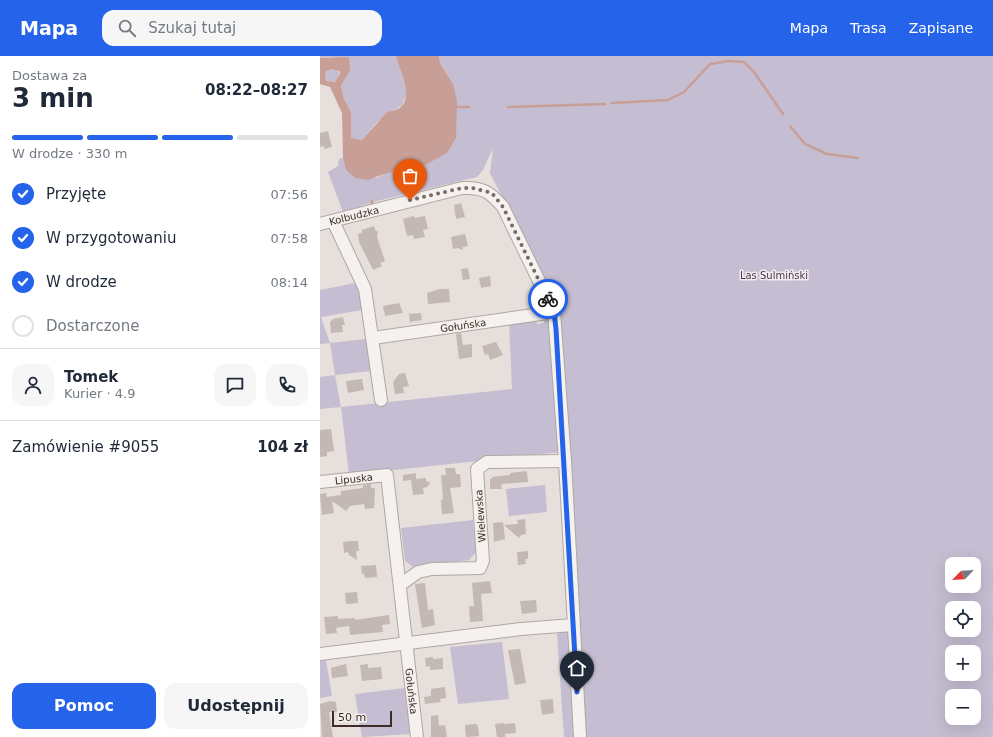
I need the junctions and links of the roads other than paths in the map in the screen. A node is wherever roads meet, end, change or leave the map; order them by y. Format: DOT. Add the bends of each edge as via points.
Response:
graph roads {
  1 [pos="333,221"];
  2 [pos="320,224"];
  3 [pos="554,312"];
  4 [pos="373,338"];
  5 [pos="381,400"];
  6 [pos="565,461"];
  7 [pos="387,475"];
  8 [pos="320,482"];
  9 [pos="400,585"];
  10 [pos="573,625"];
  11 [pos="406,645"];
  12 [pos="320,654"];
  13 [pos="417,737"];
  14 [pos="580,737"];
  1 -- 2 [label="street, Kolbudzka"];
  1 -- 3 [label="street, Kolbudzka" via="462,188 492,193 503,207"];
  1 -- 4 [label="street" via="365,289"];
  3 -- 4 [label="street, Gołuńska"];
  3 -- 6 [label="street"];
  4 -- 5 [label="street"];
  6 -- 9 [label="street, Wielewska" via="487,462 481,465 477,469 483,561 480,568 432,568 418,572"];
  6 -- 10 [label="street"];
  7 -- 8 [label="street, Lipuska"];
  7 -- 9 [label="street, Gołuńska"];
  9 -- 11 [label="street, Gołuńska"];
  10 -- 11 [label="street" via="521,629"];
  10 -- 14 [label="street"];
  11 -- 12 [label="street"];
  11 -- 13 [label="street, Gołuńska"];
}
